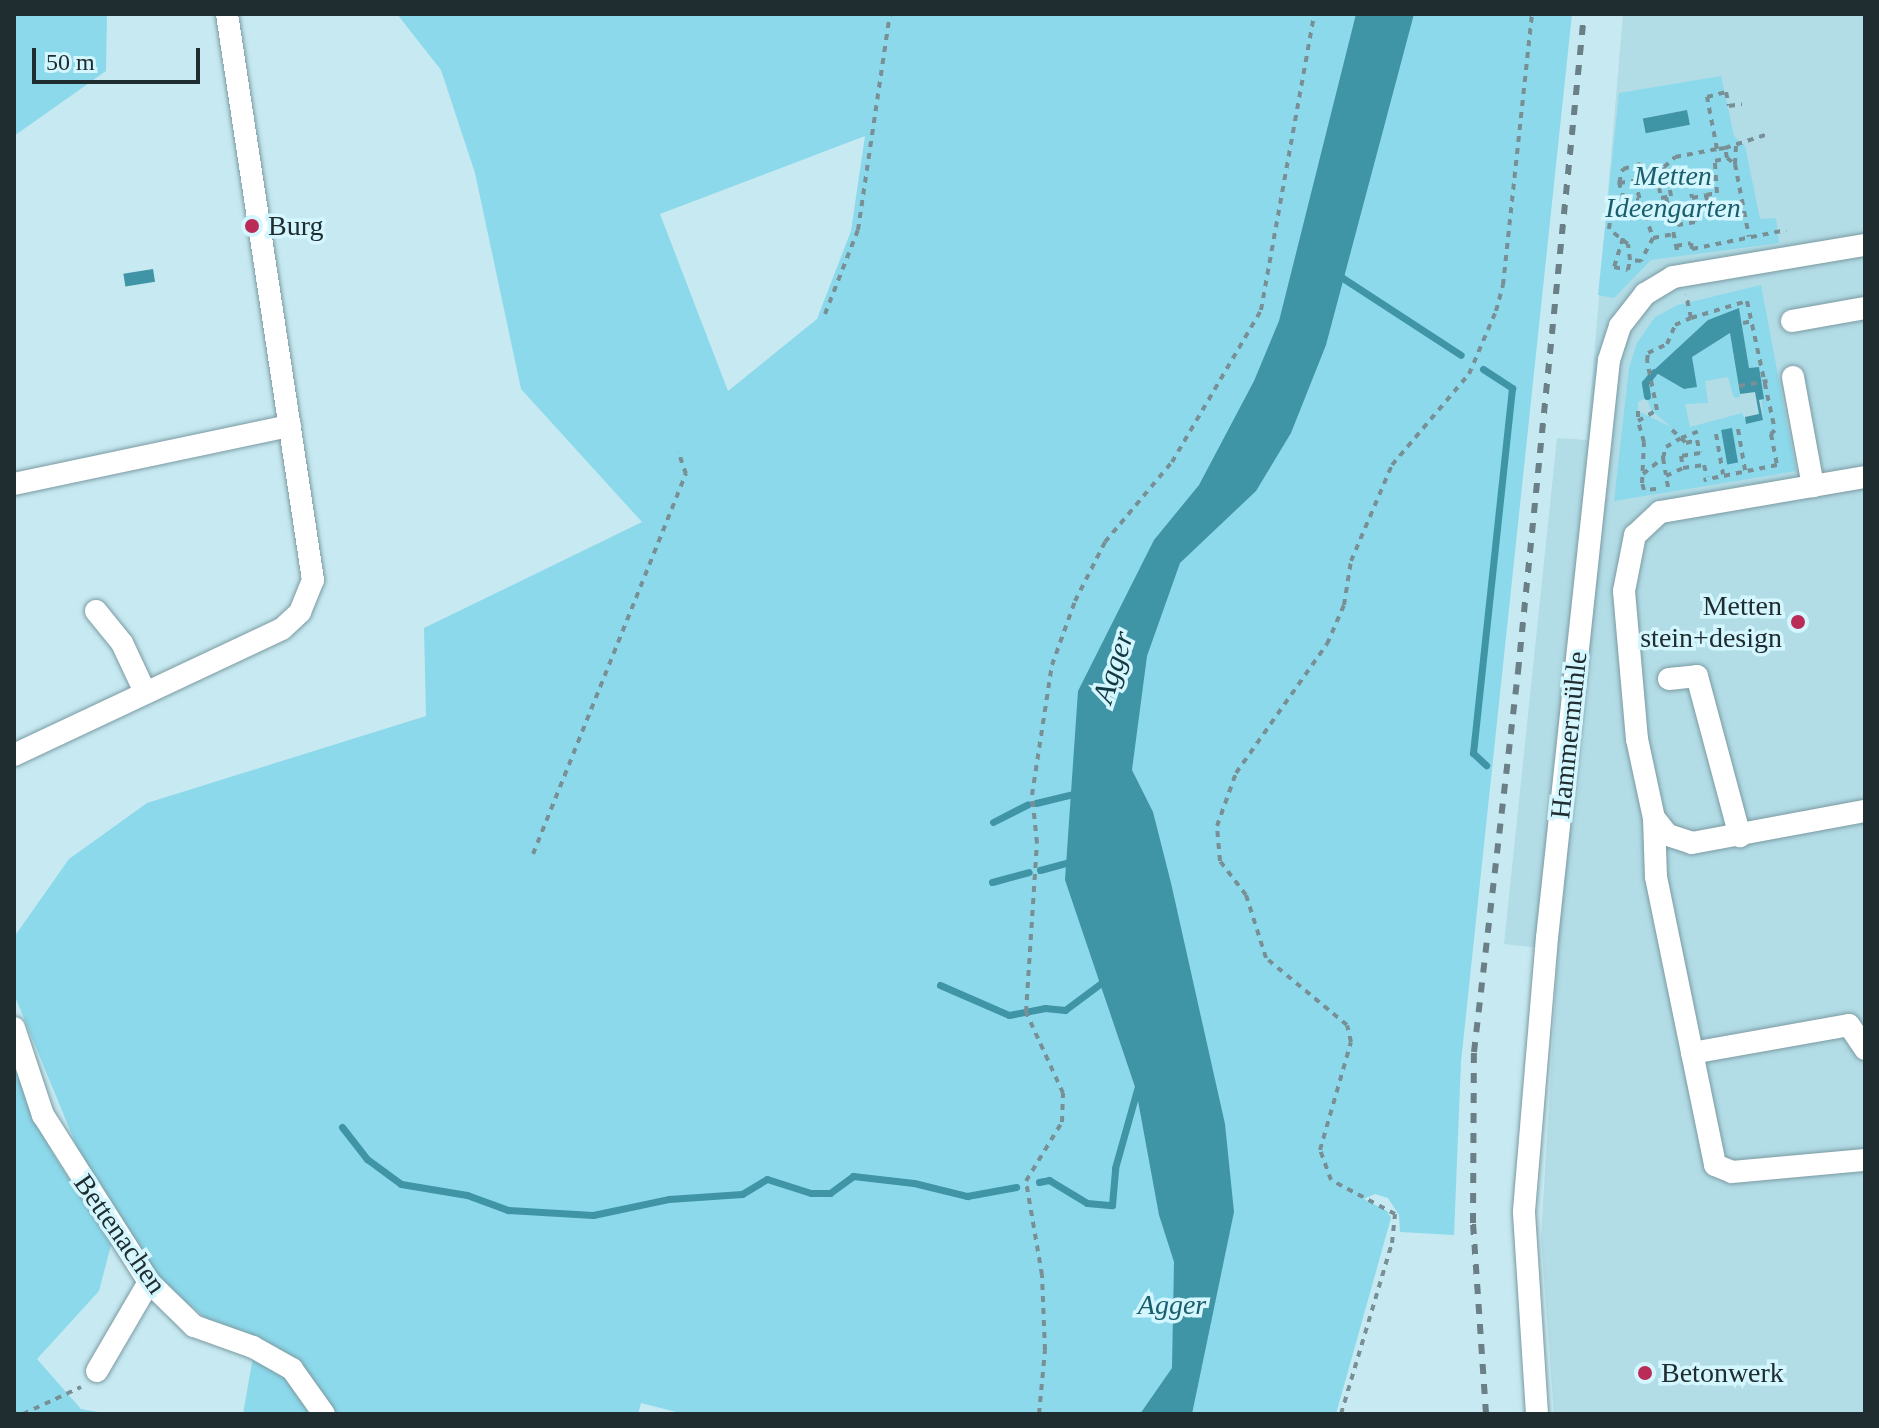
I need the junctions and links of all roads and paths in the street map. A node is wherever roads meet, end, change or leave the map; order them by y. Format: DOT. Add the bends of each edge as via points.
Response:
graph roads {
  1 [pos="227,14"];
  2 [pos="890,14"];
  3 [pos="1314,14"];
  4 [pos="1532,14"];
  5 [pos="1742,104"];
  6 [pos="1768,134"];
  7 [pos="1736,145"];
  8 [pos="1725,148"];
  9 [pos="1717,149"];
  10 [pos="1727,158"];
  11 [pos="1735,164"];
  12 [pos="1619,183"];
  13 [pos="1668,185"];
  14 [pos="1659,187"];
  15 [pos="1706,195"];
  16 [pos="1666,197"];
  17 [pos="1624,199"];
  18 [pos="1639,200"];
  19 [pos="1672,226"];
  20 [pos="1786,230"];
  21 [pos="1749,237"];
  22 [pos="1623,238"];
  23 [pos="1653,238"];
  24 [pos="1865,245"];
  25 [pos="1676,246"];
  26 [pos="1630,260"];
  27 [pos="1682,276"];
  28 [pos="1865,308"];
  29 [pos="825,314"];
  30 [pos="1691,318"];
  31 [pos="1753,321"];
  32 [pos="1792,321"];
  33 [pos="1743,323"];
  34 [pos="1793,377"];
  35 [pos="1764,382"];
  36 [pos="1739,386"];
  37 [pos="1638,411"];
  38 [pos="1638,421"];
  39 [pos="290,426"];
  40 [pos="1738,429"];
  41 [pos="1672,430"];
  42 [pos="1702,430"];
  43 [pos="1716,434"];
  44 [pos="1681,438"];
  45 [pos="678,451"];
  46 [pos="1663,458"];
  47 [pos="1683,468"];
  48 [pos="1745,471"];
  49 [pos="1643,474"];
  50 [pos="1723,475"];
  51 [pos="1666,476"];
  52 [pos="1707,477"];
  53 [pos="1865,477"];
  54 [pos="1693,482"];
  55 [pos="14,484"];
  56 [pos="1681,484"];
  57 [pos="1642,486"];
  58 [pos="1813,486"];
  59 [pos="96,611"];
  60 [pos="1669,679"];
  61 [pos="145,692"];
  62 [pos="14,755"];
  63 [pos="1865,811"];
  64 [pos="1654,818"];
  65 [pos="1740,836"];
  66 [pos="533,854"];
  67 [pos="14,1028"];
  68 [pos="1865,1049"];
  69 [pos="1692,1053"];
  70 [pos="1865,1160"];
  71 [pos="149,1282"];
  72 [pos="97,1371"];
  73 [pos="23,1414"];
  74 [pos="324,1414"];
  75 [pos="1039,1414"];
  76 [pos="1341,1414"];
  77 [pos="1537,1414"];
  1 -- 39 [label="street"];
  2 -- 29 [label="path" via="858,230"];
  3 -- 75 [label="path" via="1261,310 1172,462 1105,542 1075,601 1052,665 1032,795 1037,843 1026,1012 1063,1093 1062,1122 1026,1181 1042,1275 1045,1350"];
  4 -- 76 [label="path" via="1496,311 1469,374 1392,465 1351,561 1344,605 1327,644 1236,773 1217,826 1220,861 1246,895 1266,958 1347,1025 1351,1042 1320,1150 1331,1180 1395,1214 1392,1243"];
  5 -- 9 [label="path" via="1729,106 1726,92 1707,97"];
  6 -- 7 [label="path"];
  7 -- 8 [label="path"];
  7 -- 11 [label="path"];
  8 -- 9 [label="path"];
  8 -- 10 [label="path"];
  9 -- 13 [label="path" via="1675,157 1664,167"];
  10 -- 11 [label="path"];
  10 -- 15 [label="path" via="1715,161 1717,193"];
  11 -- 21 [label="path"];
  12 -- 14 [label="path" via="1623,169 1640,164"];
  12 -- 17 [label="path"];
  12 -- 18 [label="path" via="1634,181"];
  13 -- 14 [label="path"];
  13 -- 15 [label="path" via="1689,182 1692,198"];
  13 -- 16 [label="path" via="1671,196"];
  14 -- 16 [label="path" via="1661,198"];
  15 -- 19 [label="path" via="1708,205 1693,208 1695,222"];
  16 -- 19 [label="path"];
  17 -- 18 [label="path"];
  17 -- 22 [label="path" via="1612,205 1609,229"];
  18 -- 23 [label="path"];
  19 -- 23 [label="path" via="1673,234"];
  20 -- 21 [label="path"];
  21 -- 25 [label="path" via="1692,249 1691,243"];
  22 -- 26 [label="path" via="1632,251"];
  22 -- 26 [label="path" via="1614,267 1628,270"];
  23 -- 26 [label="path" via="1641,261"];
  24 -- 27 [label="street, Hammermühle"];
  27 -- 30 [label="path"];
  27 -- 77 [label="street, Hammermühle" via="1645,294 1620,326 1609,360 1547,938 1524,1211"];
  28 -- 32 [label="street"];
  30 -- 31 [label="path" via="1747,301"];
  30 -- 38 [label="path" via="1675,325 1667,344 1648,353 1657,410"];
  31 -- 33 [label="path"];
  31 -- 35 [label="path"];
  34 -- 58 [label="street"];
  35 -- 36 [label="path"];
  35 -- 48 [label="path" via="1777,465"];
  37 -- 38 [label="path"];
  38 -- 49 [label="path"];
  39 -- 55 [label="street"];
  39 -- 61 [label="street" via="314,561 309,595 282,629"];
  40 -- 48 [label="path"];
  41 -- 44 [label="path"];
  42 -- 44 [label="path"];
  43 -- 50 [label="path"];
  44 -- 46 [label="path" via="1666,447"];
  44 -- 47 [label="path" via="1686,443 1697,440 1700,453 1681,456"];
  45 -- 66 [label="path" via="686,474"];
  46 -- 49 [label="path"];
  46 -- 51 [label="path"];
  47 -- 51 [label="path"];
  47 -- 52 [label="path" via="1704,465"];
  48 -- 50 [label="path"];
  49 -- 57 [label="path"];
  50 -- 52 [label="path"];
  51 -- 56 [label="path" via="1666,487"];
  52 -- 54 [label="path"];
  53 -- 58 [label="street"];
  58 -- 64 [label="street" via="1660,512 1635,535 1624,591 1627,656"];
  59 -- 61 [label="street" via="122,643"];
  60 -- 65 [label="street" via="1697,676"];
  61 -- 62 [label="street"];
  63 -- 65 [label="street"];
  64 -- 65 [label="street" via="1668,835 1692,843"];
  64 -- 69 [label="street" via="1656,877"];
  67 -- 71 [label="street, Bettenachen" via="43,1115"];
  68 -- 69 [label="street" via="1849,1025"];
  69 -- 70 [label="street" via="1715,1165 1732,1172"];
  71 -- 72 [label="street"];
  71 -- 74 [label="street, Bettenachen" via="194,1326 253,1347 292,1369"];
  72 -- 73 [label="path" via="59,1401"];
}
